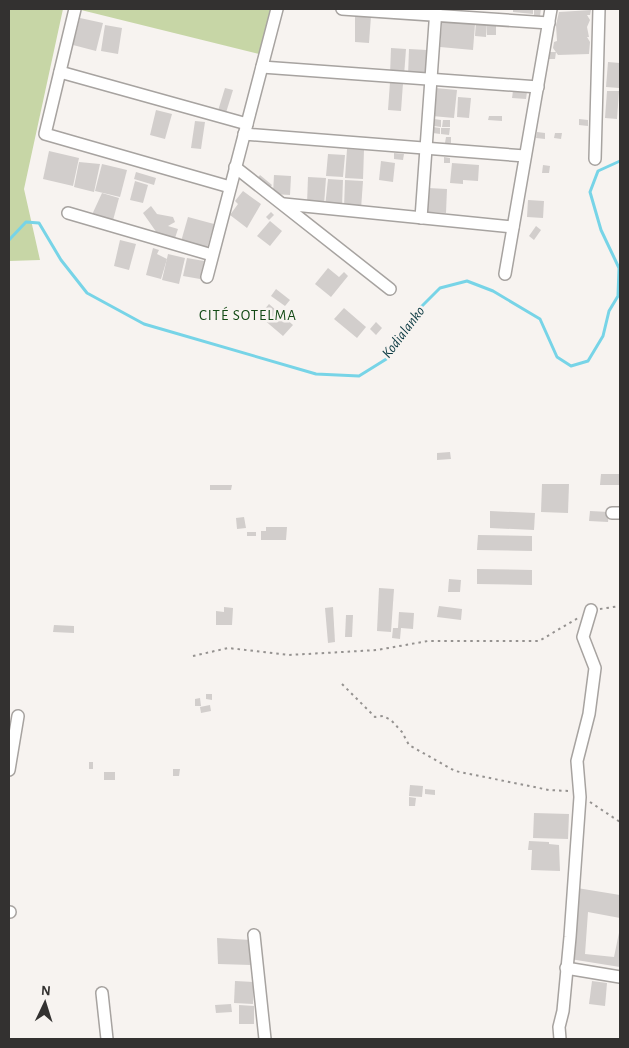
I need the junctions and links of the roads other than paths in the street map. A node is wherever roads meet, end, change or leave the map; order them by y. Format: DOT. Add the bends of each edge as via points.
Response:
graph roads {
  1 [pos="75,9"];
  2 [pos="277,9"];
  3 [pos="342,9"];
  4 [pos="551,9"];
  5 [pos="599,9"];
  6 [pos="436,12"];
  7 [pos="549,23"];
  8 [pos="262,66"];
  9 [pos="60,72"];
  10 [pos="431,80"];
  11 [pos="538,87"];
  12 [pos="245,129"];
  13 [pos="426,149"];
  14 [pos="526,156"];
  15 [pos="595,159"];
  16 [pos="235,167"];
  17 [pos="230,188"];
  18 [pos="284,204"];
  19 [pos="68,213"];
  20 [pos="421,218"];
  21 [pos="513,227"];
  22 [pos="212,255"];
  23 [pos="505,274"];
  24 [pos="207,277"];
  25 [pos="390,289"];
  26 [pos="591,610"];
  27 [pos="18,716"];
  28 [pos="10,755"];
  29 [pos="9,770"];
  30 [pos="254,935"];
  31 [pos="566,968"];
  32 [pos="620,977"];
  33 [pos="102,993"];
  34 [pos="107,1039"];
  35 [pos="265,1039"];
  36 [pos="560,1039"];
  1 -- 9 [label="street"];
  2 -- 8 [label="street"];
  3 -- 6 [label="street"];
  4 -- 7 [label="street"];
  5 -- 15 [label="street"];
  6 -- 7 [label="street"];
  6 -- 10 [label="street"];
  7 -- 11 [label="street"];
  8 -- 10 [label="street"];
  8 -- 12 [label="street"];
  9 -- 12 [label="street"];
  9 -- 17 [label="street" via="45,134"];
  10 -- 11 [label="street"];
  10 -- 13 [label="street"];
  11 -- 14 [label="street"];
  12 -- 13 [label="street"];
  12 -- 16 [label="street"];
  13 -- 14 [label="street"];
  13 -- 20 [label="street"];
  14 -- 21 [label="street"];
  16 -- 17 [label="street"];
  16 -- 18 [label="street"];
  17 -- 22 [label="street"];
  18 -- 20 [label="street"];
  18 -- 25 [label="street"];
  19 -- 22 [label="street"];
  20 -- 21 [label="street"];
  21 -- 23 [label="street"];
  22 -- 24 [label="street"];
  26 -- 31 [label="street" via="584,637 594,668 589,714 577,761 580,797"];
  27 -- 28 [label="street"];
  28 -- 29 [label="street"];
  30 -- 35 [label="street"];
  31 -- 32 [label="street"];
  31 -- 36 [label="street"];
  33 -- 34 [label="street"];
}
